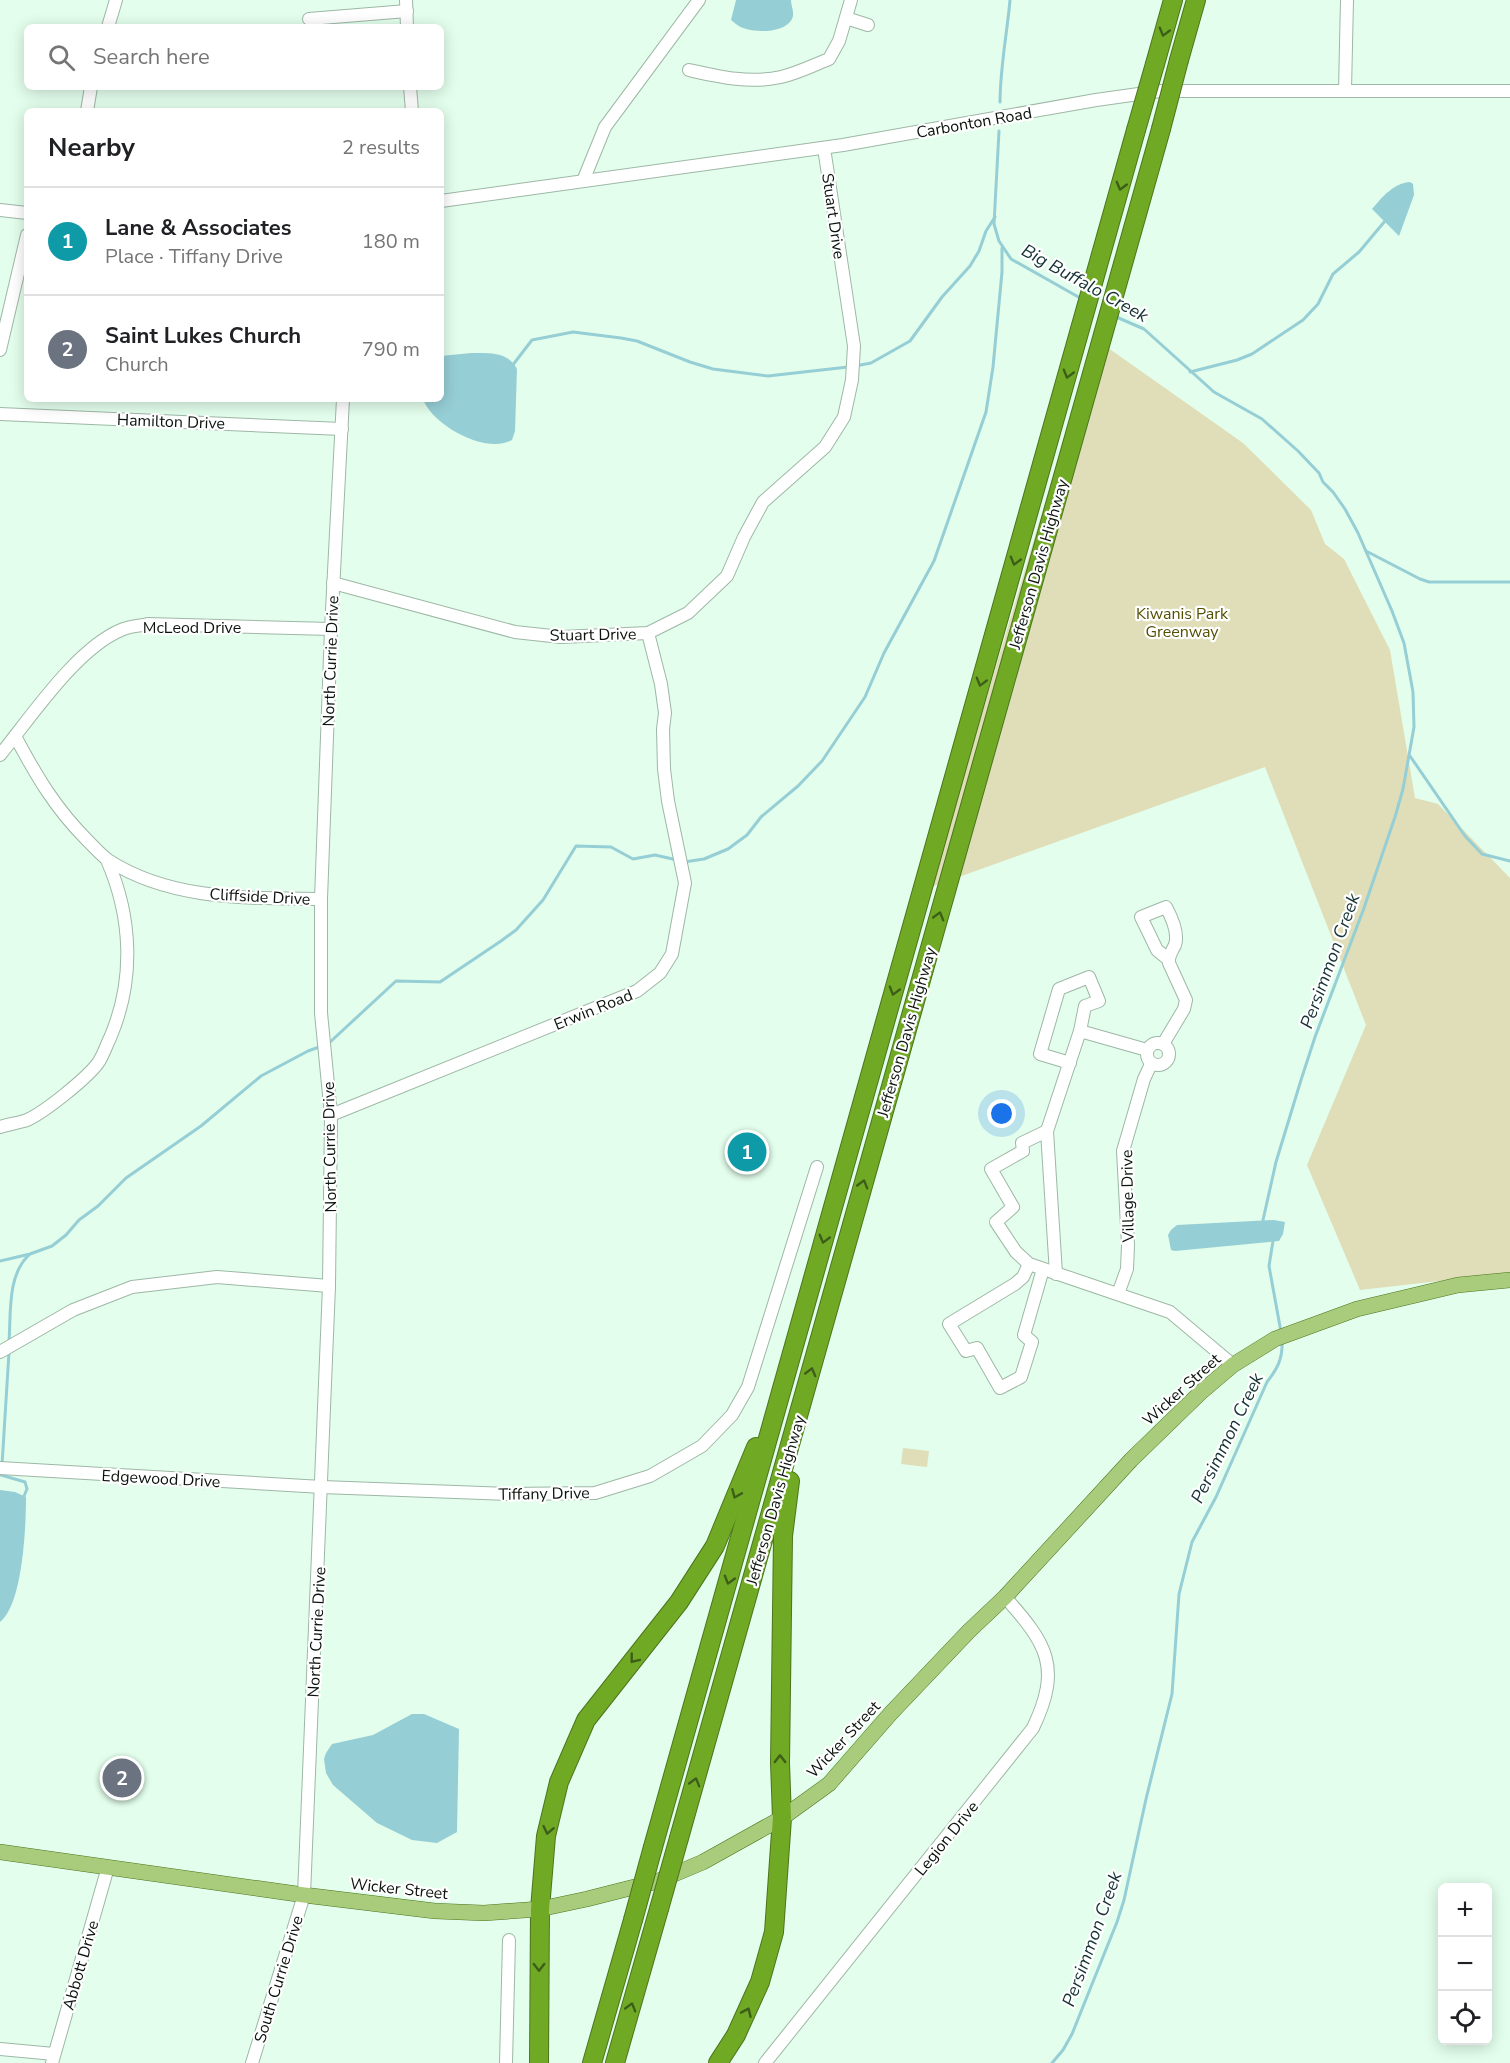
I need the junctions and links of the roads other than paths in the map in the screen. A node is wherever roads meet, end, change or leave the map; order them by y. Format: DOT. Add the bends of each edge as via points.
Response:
graph roads {
  1 [pos="116,0"];
  2 [pos="699,0"];
  3 [pos="851,0"];
  4 [pos="1173,0"];
  5 [pos="1196,0"];
  6 [pos="1347,0"];
  7 [pos="406,5"];
  8 [pos="846,18"];
  9 [pos="309,19"];
  10 [pos="109,24"];
  11 [pos="407,24"];
  12 [pos="868,26"];
  13 [pos="689,70"];
  14 [pos="91,90"];
  15 [pos="410,90"];
  16 [pos="1345,90"];
  17 [pos="1510,91"];
  18 [pos="88,108"];
  19 [pos="412,108"];
  20 [pos="824,148"];
  21 [pos="583,181"];
  22 [pos="444,201"];
  23 [pos="0,210"];
  24 [pos="24,213"];
  25 [pos="24,248"];
  26 [pos="0,350"];
  27 [pos="343,402"];
  28 [pos="0,414"];
  29 [pos="342,429"];
  30 [pos="333,583"];
  31 [pos="331,629"];
  32 [pos="648,633"];
  33 [pos="15,736"];
  34 [pos="0,755"];
  35 [pos="107,860"];
  36 [pos="321,899"];
  37 [pos="1168,959"];
  38 [pos="1080,1031"];
  39 [pos="1163,1044"];
  40 [pos="1147,1050"];
  41 [pos="1070,1063"];
  42 [pos="1151,1064"];
  43 [pos="332,1115"];
  44 [pos="0,1127"];
  45 [pos="1047,1131"];
  46 [pos="817,1167"];
  47 [pos="1029,1264"];
  48 [pos="1043,1269"];
  49 [pos="1056,1274"];
  50 [pos="1510,1280"];
  51 [pos="329,1286"];
  52 [pos="1118,1294"];
  53 [pos="0,1352"];
  54 [pos="790,1362"];
  55 [pos="1233,1365"];
  56 [pos="805,1397"];
  57 [pos="0,1468"];
  58 [pos="322,1487"];
  59 [pos="1005,1597"];
  60 [pos="782,1818"];
  61 [pos="0,1852"];
  62 [pos="108,1867"];
  63 [pos="304,1895"];
  64 [pos="540,1909"];
  65 [pos="509,1940"];
  66 [pos="0,2049"];
  67 [pos="53,2059"];
  68 [pos="766,2062"];
  69 [pos="252,2063"];
  70 [pos="506,2063"];
  71 [pos="539,2063"];
  72 [pos="592,2063"];
  73 [pos="615,2063"];
  74 [pos="718,2063"];
  1 -- 10 [label="street"];
  2 -- 21 [label="street" via="605,127"];
  3 -- 8 [label="street"];
  4 -- 54 [label="highway, Jefferson Davis Highway, one-way, bridge"];
  56 -- 5 [label="highway, Jefferson Davis Highway, one-way, bridge"];
  6 -- 16 [label="street"];
  7 -- 9 [label="street"];
  7 -- 11 [label="street"];
  8 -- 12 [label="street"];
  8 -- 13 [label="street" via="830,59 782,76 754,80"];
  14 -- 18 [label="street"];
  15 -- 19 [label="street"];
  16 -- 17 [label="street, Carbonton Road"];
  16 -- 20 [label="street, Carbonton Road" via="1160,91"];
  20 -- 21 [label="street, Carbonton Road"];
  20 -- 32 [label="street, Stuart Drive" via="854,346 844,417 825,447 763,502 726,576 688,613"];
  21 -- 22 [label="street, Carbonton Road"];
  23 -- 24 [label="street"];
  25 -- 26 [label="street"];
  27 -- 29 [label="street, North Currie Drive"];
  28 -- 29 [label="street, Hamilton Drive"];
  29 -- 30 [label="street, North Currie Drive"];
  30 -- 31 [label="street, North Currie Drive"];
  30 -- 32 [label="street, Stuart Drive" via="515,632 561,637"];
  31 -- 33 [label="street, McLeod Drive" via="148,624 122,629 58,681"];
  31 -- 36 [label="street, North Currie Drive"];
  32 -- 43 [label="street, Erwin Road" via="661,684 665,713 663,769 685,883 672,954 660,974 638,991"];
  33 -- 34 [label="street, McLeod Drive"];
  33 -- 35 [label="street, Cliffside Drive" via="66,819"];
  35 -- 36 [label="street, Cliffside Drive" via="152,881 192,891 232,897"];
  35 -- 44 [label="street" via="119,887 128,946 127,980 118,1018 99,1062 74,1088 28,1120"];
  36 -- 43 [label="street, North Currie Drive" via="321,1013"];
  37 -- 39 [label="street, Village Drive" via="1185,1000 1185,1010"];
  38 -- 40 [label="street"];
  38 -- 41 [label="street"];
  38 -- 41 [label="street" via="1085,1006 1099,1001 1089,977 1059,989 1040,1054"];
  39 -- 40 [label="street" via="1154,1043"];
  39 -- 42 [label="street, Village Drive" via="1168,1048 1169,1058 1161,1065"];
  40 -- 42 [label="street"];
  41 -- 45 [label="street"];
  42 -- 52 [label="street, Village Drive" via="1123,1150 1128,1245 1127,1269"];
  43 -- 51 [label="street, North Currie Drive"];
  45 -- 47 [label="street" via="1022,1143 1023,1151 992,1169 1013,1207 996,1222"];
  45 -- 49 [label="street"];
  46 -- 58 [label="street, Tiffany Drive" via="748,1387 732,1415 702,1446 650,1476 595,1493"];
  47 -- 48 [label="street"];
  47 -- 48 [label="street" via="1015,1284 949,1324 966,1351 977,1348 1000,1388 1021,1377 1032,1342 1024,1335"];
  48 -- 49 [label="street"];
  49 -- 52 [label="street"];
  50 -- 55 [label="main road, Wicker Street" via="1458,1286 1357,1309 1275,1340"];
  51 -- 53 [label="street" via="217,1277 132,1287 73,1310"];
  51 -- 58 [label="street, North Currie Drive"];
  52 -- 55 [label="street" via="1170,1312"];
  54 -- 64 [label="highway, one-way" via="715,1546 679,1602 586,1720 559,1782 546,1836"];
  54 -- 72 [label="highway, Jefferson Davis Highway, one-way, bridge"];
  55 -- 59 [label="main road, Wicker Street" via="1131,1460"];
  60 -- 56 [label="highway, one-way" via="783,1536"];
  73 -- 56 [label="highway, Jefferson Davis Highway, one-way, bridge"];
  57 -- 58 [label="street, Edgewood Drive"];
  58 -- 63 [label="street, North Currie Drive"];
  59 -- 60 [label="main road, Wicker Street" via="891,1713 829,1784"];
  59 -- 68 [label="street, Legion Drive" via="1036,1634 1048,1667 1049,1685 1033,1728"];
  60 -- 64 [label="main road, Wicker Street" via="703,1862 658,1881"];
  74 -- 60 [label="highway, one-way" via="736,2035 760,1982 774,1932"];
  61 -- 62 [label="main road, Wicker Street"];
  62 -- 63 [label="main road, Wicker Street"];
  62 -- 67 [label="street, Abbott Drive"];
  63 -- 64 [label="main road, Wicker Street" via="435,1911"];
  63 -- 69 [label="street, South Currie Drive"];
  64 -- 71 [label="highway, one-way"];
  65 -- 70 [label="street"];
  66 -- 67 [label="street"];
}
